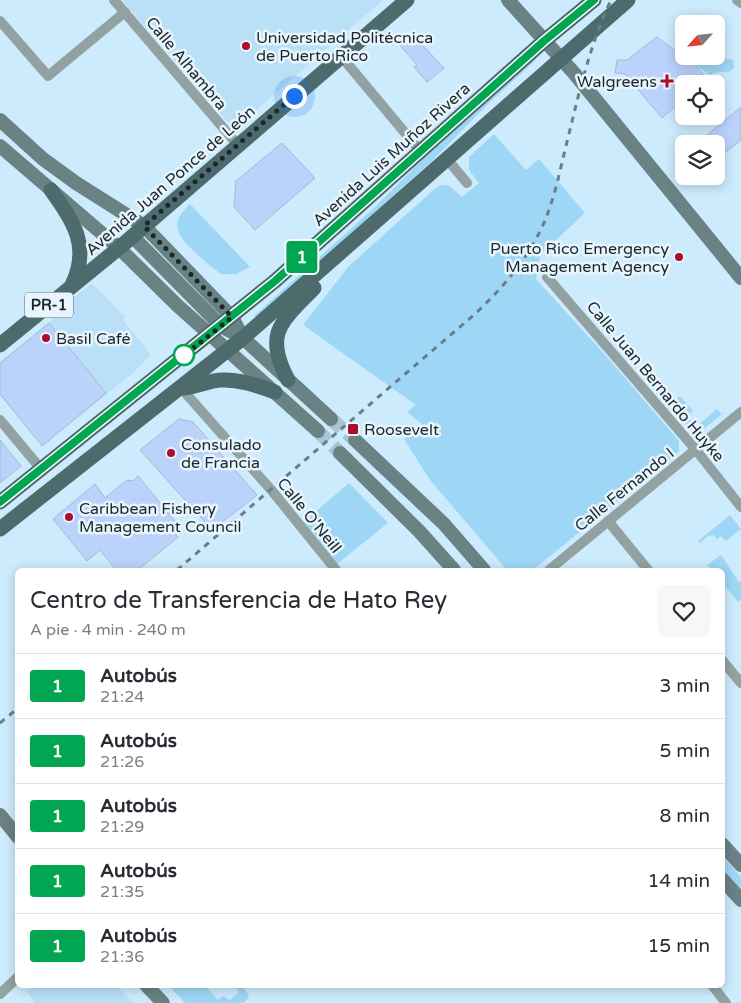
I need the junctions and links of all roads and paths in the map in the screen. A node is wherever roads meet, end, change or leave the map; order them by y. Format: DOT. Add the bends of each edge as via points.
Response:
graph roads {
  1 [pos="114,0"];
  2 [pos="407,0"];
  3 [pos="508,0"];
  4 [pos="594,0"];
  5 [pos="628,0"];
  6 [pos="737,0"];
  7 [pos="741,3"];
  8 [pos="125,12"];
  9 [pos="0,21"];
  10 [pos="544,41"];
  11 [pos="341,56"];
  12 [pos="559,58"];
  13 [pos="0,120"];
  14 [pos="237,144"];
  15 [pos="0,146"];
  16 [pos="421,152"];
  17 [pos="447,159"];
  18 [pos="467,183"];
  19 [pos="51,190"];
  20 [pos="144,226"];
  21 [pos="132,236"];
  22 [pos="119,248"];
  23 [pos="335,258"];
  24 [pos="547,277"];
  25 [pos="741,278"];
  26 [pos="71,287"];
  27 [pos="221,326"];
  28 [pos="243,338"];
  29 [pos="2,339"];
  30 [pos="228,351"];
  31 [pos="288,380"];
  32 [pos="181,388"];
  33 [pos="276,392"];
  34 [pos="741,412"];
  35 [pos="331,419"];
  36 [pos="0,420"];
  37 [pos="318,431"];
  38 [pos="355,440"];
  39 [pos="696,450"];
  40 [pos="340,453"];
  41 [pos="41,469"];
  42 [pos="0,502"];
  43 [pos="741,507"];
  44 [pos="608,521"];
  45 [pos="0,529"];
  46 [pos="334,568"];
  47 [pos="452,568"];
  48 [pos="482,568"];
  49 [pos="551,568"];
  50 [pos="646,568"];
  51 [pos="725,664"];
  52 [pos="741,683"];
  53 [pos="0,814"];
  54 [pos="15,833"];
  55 [pos="725,847"];
  56 [pos="741,865"];
  57 [pos="725,881"];
  58 [pos="741,900"];
  59 [pos="15,980"];
  60 [pos="149,988"];
  61 [pos="714,988"];
  62 [pos="0,994"];
  63 [pos="163,1003"];
  64 [pos="726,1003"];
  1 -- 8 [label="street, Calle Alhambra"];
  2 -- 11 [label="main road, Avenida Juan Ponce de León / PR-1"];
  3 -- 10 [label="main road"];
  4 -- 10 [label="main road, Avenida Luis Muñoz Rivera"];
  5 -- 12 [label="main road"];
  6 -- 7 [label="street"];
  8 -- 9 [label="street" via="48,76"];
  8 -- 14 [label="street, Calle Alhambra"];
  10 -- 12 [label="main road"];
  10 -- 16 [label="main road, Avenida Luis Muñoz Rivera"];
  11 -- 14 [label="main road, Avenida Juan Ponce de León / PR-1"];
  11 -- 16 [label="street"];
  12 -- 17 [label="main road"];
  12 -- 25 [label="main road"];
  13 -- 20 [label="main road" via="43,159"];
  14 -- 20 [label="main road, Avenida Juan Ponce de León / PR-1"];
  15 -- 19 [label="main road"];
  16 -- 27 [label="main road, Avenida Luis Muñoz Rivera"];
  17 -- 18 [label="street"];
  17 -- 23 [label="main road"];
  19 -- 22 [label="main road"];
  19 -- 26 [label="main road" via="70,217 78,237 78,273"];
  20 -- 21 [label="main road, Avenida Juan Ponce de León / PR-1"];
  20 -- 27 [label="main road"];
  21 -- 22 [label="main road, Avenida Juan Ponce de León / PR-1"];
  21 -- 27 [label="main road"];
  22 -- 26 [label="main road, Avenida Juan Ponce de León / PR-1"];
  22 -- 27 [label="main road"];
  23 -- 28 [label="main road"];
  23 -- 31 [label="main road" via="324,277 283,321 276,335 276,352"];
  24 -- 39 [label="street, Calle Juan Bernardo Huyke"];
  26 -- 29 [label="main road, Avenida Juan Ponce de León / PR-1"];
  27 -- 28 [label="main road"];
  27 -- 30 [label="main road"];
  27 -- 41 [label="main road, Avenida Luis Muñoz Rivera"];
  28 -- 30 [label="main road"];
  28 -- 31 [label="main road"];
  30 -- 32 [label="main road"];
  30 -- 33 [label="main road"];
  31 -- 35 [label="main road"];
  32 -- 33 [label="main road" via="220,380 245,382"];
  32 -- 45 [label="main road"];
  32 -- 46 [label="street, Calle O'Neill" via="273,492"];
  33 -- 37 [label="main road"];
  34 -- 39 [label="street, Calle Fernando I"];
  36 -- 41 [label="street"];
  38 -- 48 [label="main road" via="444,524"];
  39 -- 43 [label="street, Calle Juan Bernardo Huyke"];
  39 -- 44 [label="street, Calle Fernando I"];
  40 -- 47 [label="main road"];
  41 -- 42 [label="main road, Avenida Luis Muñoz Rivera"];
  44 -- 49 [label="street, Calle Fernando I"];
  44 -- 50 [label="street"];
  51 -- 52 [label="street"];
  53 -- 54 [label="main road"];
  55 -- 56 [label="main road"];
  57 -- 58 [label="main road"];
  59 -- 62 [label="street"];
  60 -- 63 [label="main road"];
  61 -- 64 [label="street"];
}
